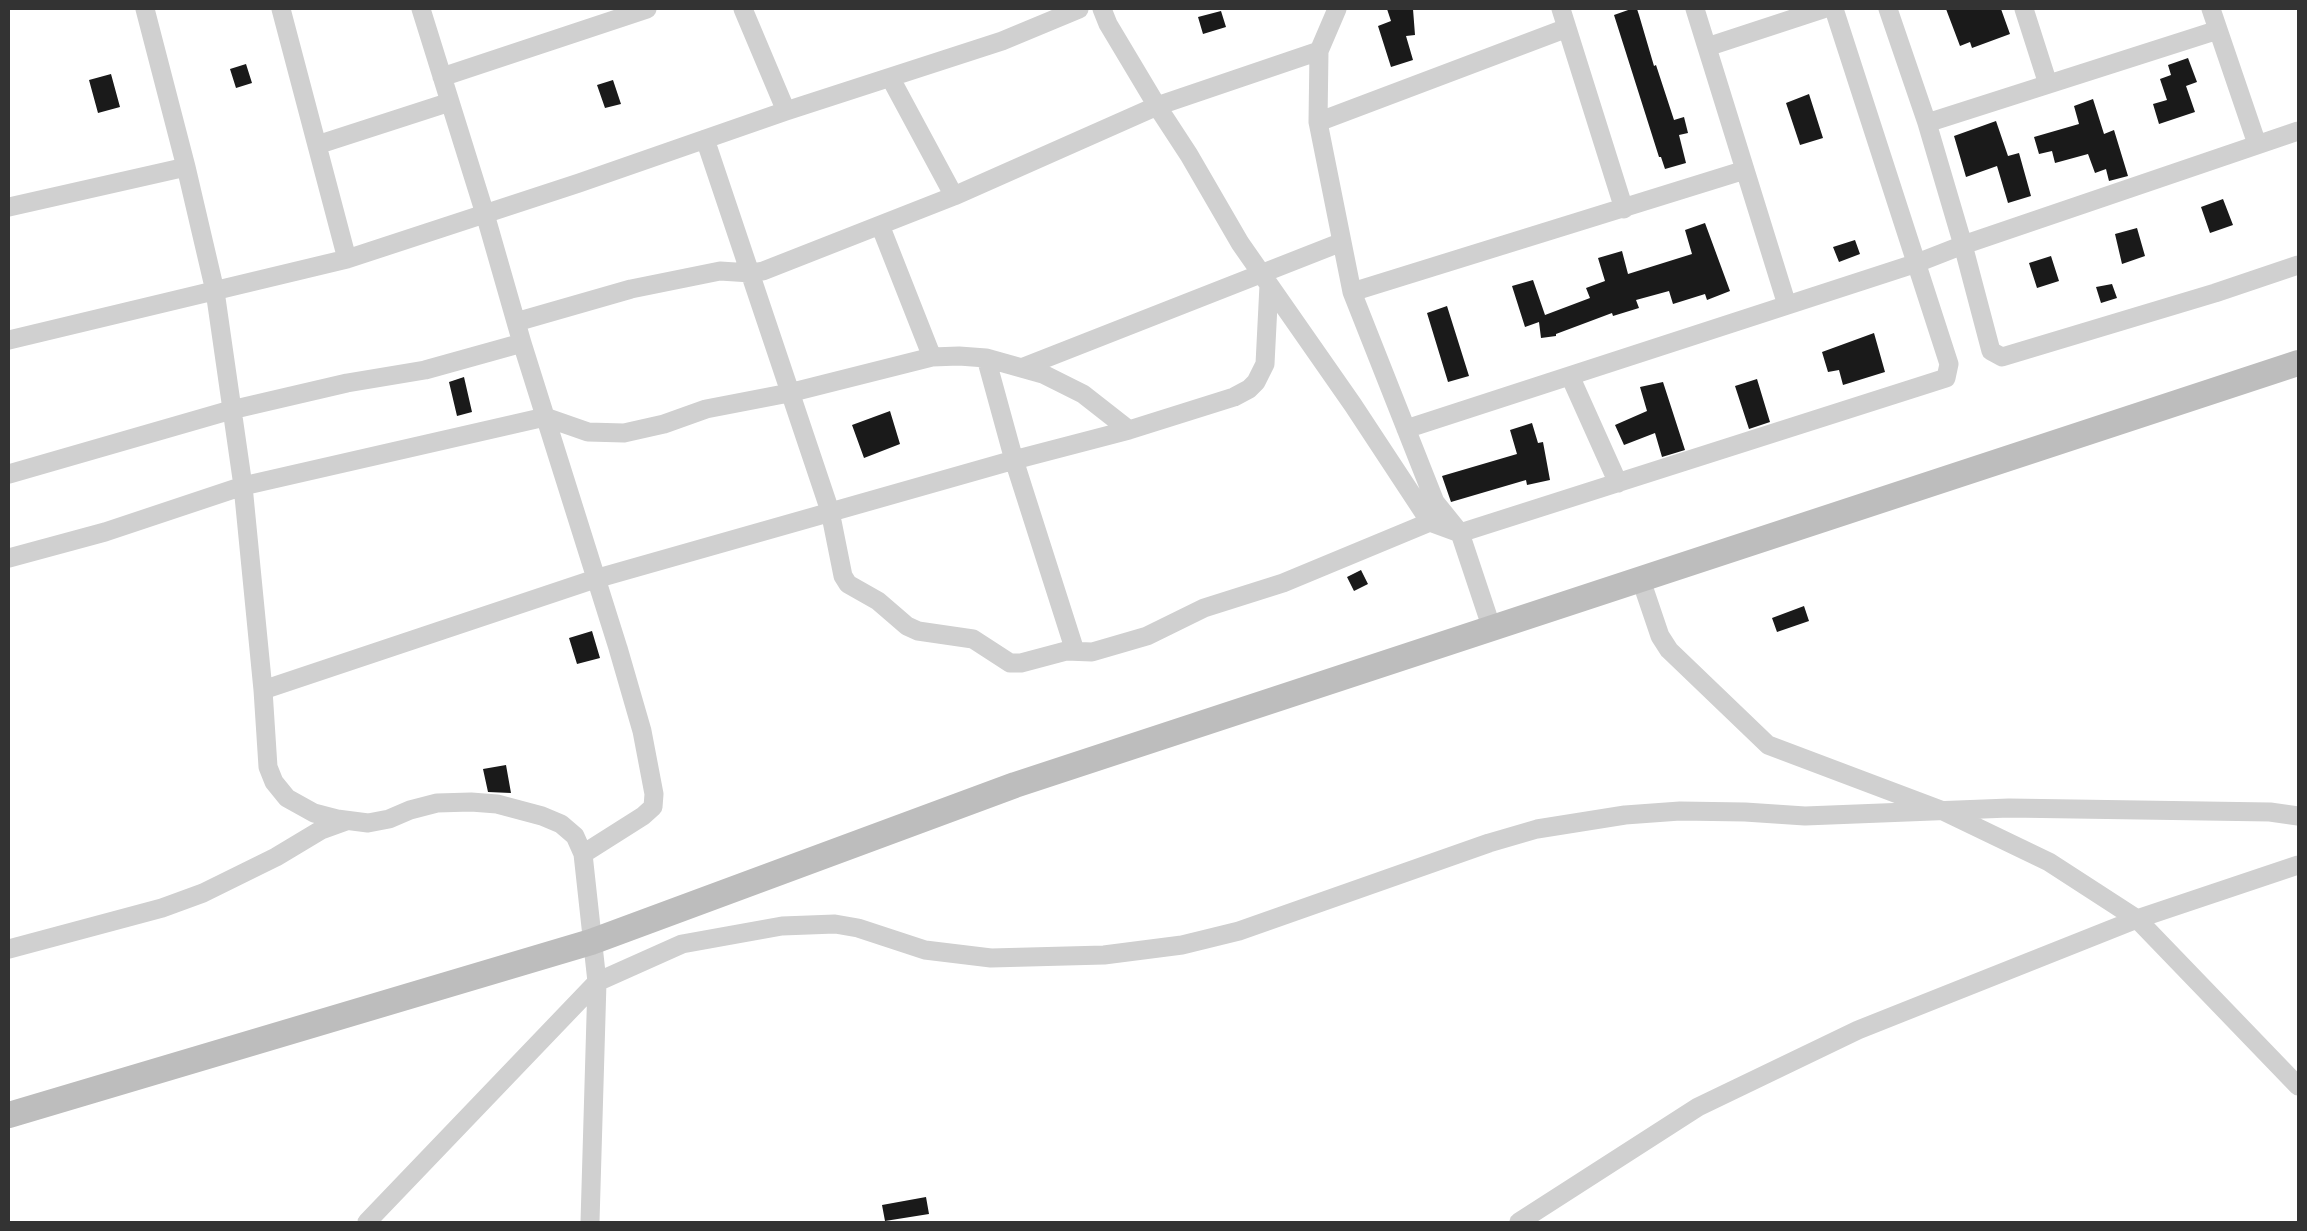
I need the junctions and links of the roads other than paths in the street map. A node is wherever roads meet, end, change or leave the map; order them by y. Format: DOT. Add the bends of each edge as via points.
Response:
graph roads {
  1 [pos="145,9"];
  2 [pos="281,9"];
  3 [pos="421,9"];
  4 [pos="647,9"];
  5 [pos="743,9"];
  6 [pos="1079,9"];
  7 [pos="1102,9"];
  8 [pos="1337,9"];
  9 [pos="1561,9"];
  10 [pos="1694,9"];
  11 [pos="1823,9"];
  12 [pos="1834,9"];
  13 [pos="1888,9"];
  14 [pos="2024,9"];
  15 [pos="2211,9"];
  16 [pos="1567,28"];
  17 [pos="2218,30"];
  18 [pos="1707,47"];
  19 [pos="1319,51"];
  20 [pos="442,77"];
  21 [pos="891,79"];
  22 [pos="2048,84"];
  23 [pos="450,102"];
  24 [pos="1156,106"];
  25 [pos="786,111"];
  26 [pos="1318,122"];
  27 [pos="1927,123"];
  28 [pos="2298,130"];
  29 [pos="705,139"];
  30 [pos="2257,144"];
  31 [pos="317,145"];
  32 [pos="186,167"];
  33 [pos="1745,170"];
  34 [pos="954,196"];
  35 [pos="9,207"];
  36 [pos="1624,209"];
  37 [pos="485,214"];
  38 [pos="880,225"];
  39 [pos="1342,242"];
  40 [pos="1963,245"];
  41 [pos="347,259"];
  42 [pos="1917,263"];
  43 [pos="2298,265"];
  44 [pos="751,273"];
  45 [pos="1265,279"];
  46 [pos="215,291"];
  47 [pos="1352,292"];
  48 [pos="1787,305"];
  49 [pos="516,322"];
  50 [pos="9,340"];
  51 [pos="522,343"];
  52 [pos="932,356"];
  53 [pos="986,358"];
  54 [pos="2298,364"];
  55 [pos="1021,368"];
  56 [pos="1570,376"];
  57 [pos="789,393"];
  58 [pos="231,410"];
  59 [pos="545,417"];
  60 [pos="1406,429"];
  61 [pos="1129,430"];
  62 [pos="1014,460"];
  63 [pos="9,474"];
  64 [pos="1618,483"];
  65 [pos="243,486"];
  66 [pos="830,511"];
  67 [pos="1430,522"];
  68 [pos="1460,533"];
  69 [pos="9,558"];
  70 [pos="595,579"];
  71 [pos="1641,580"];
  72 [pos="1492,629"];
  73 [pos="1076,651"];
  74 [pos="263,690"];
  75 [pos="1943,811"];
  76 [pos="2298,816"];
  77 [pos="346,821"];
  78 [pos="582,854"];
  79 [pos="2298,865"];
  80 [pos="2137,919"];
  81 [pos="591,942"];
  82 [pos="9,949"];
  83 [pos="597,982"];
  84 [pos="2298,1086"];
  85 [pos="9,1115"];
  86 [pos="367,1222"];
  87 [pos="590,1222"];
  88 [pos="1519,1222"];
  1 -- 32 [label="street"];
  2 -- 31 [label="street"];
  3 -- 20 [label="street"];
  4 -- 20 [label="street"];
  5 -- 25 [label="street"];
  6 -- 21 [label="street" via="1002,41"];
  7 -- 24 [label="street"];
  8 -- 19 [label="street"];
  9 -- 16 [label="street"];
  10 -- 18 [label="street"];
  11 -- 18 [label="street"];
  12 -- 42 [label="street"];
  13 -- 27 [label="street"];
  14 -- 22 [label="street"];
  15 -- 17 [label="street"];
  16 -- 26 [label="street"];
  16 -- 36 [label="street"];
  17 -- 22 [label="street"];
  17 -- 30 [label="street"];
  18 -- 33 [label="street"];
  19 -- 24 [label="street"];
  19 -- 26 [label="street"];
  20 -- 23 [label="street"];
  21 -- 25 [label="street"];
  21 -- 34 [label="street"];
  22 -- 27 [label="street"];
  23 -- 31 [label="street"];
  23 -- 37 [label="street"];
  24 -- 34 [label="street"];
  24 -- 45 [label="street"];
  25 -- 29 [label="street"];
  26 -- 39 [label="street"];
  27 -- 40 [label="street"];
  28 -- 30 [label="street"];
  29 -- 37 [label="street"];
  29 -- 44 [label="street"];
  30 -- 40 [label="street"];
  31 -- 41 [label="street"];
  32 -- 35 [label="street"];
  32 -- 46 [label="street"];
  33 -- 36 [label="street"];
  33 -- 48 [label="street"];
  34 -- 38 [label="street"];
  36 -- 47 [label="street"];
  37 -- 41 [label="street"];
  37 -- 49 [label="street"];
  38 -- 44 [label="street" via="764,271"];
  38 -- 52 [label="street"];
  39 -- 45 [label="street"];
  39 -- 47 [label="street"];
  40 -- 42 [label="street"];
  40 -- 43 [label="street" via="1991,351 2002,357"];
  41 -- 46 [label="street"];
  42 -- 48 [label="street"];
  42 -- 64 [label="street" via="1949,364 1946,378"];
  44 -- 49 [label="street" via="720,270 631,289"];
  44 -- 57 [label="street"];
  45 -- 55 [label="street"];
  45 -- 61 [label="street" via="1265,364 1256,382 1234,397"];
  45 -- 67 [label="street"];
  46 -- 50 [label="street"];
  46 -- 58 [label="street"];
  47 -- 60 [label="street"];
  48 -- 56 [label="street"];
  49 -- 51 [label="street"];
  51 -- 58 [label="street" via="425,370 347,383"];
  51 -- 59 [label="street"];
  52 -- 53 [label="street"];
  52 -- 57 [label="street"];
  53 -- 55 [label="street"];
  53 -- 62 [label="street"];
  54 -- 71 [label="main road"];
  55 -- 61 [label="street" via="1066,383"];
  56 -- 60 [label="street"];
  56 -- 64 [label="street"];
  57 -- 59 [label="street" via="706,409 664,424 624,433 588,432"];
  57 -- 66 [label="street"];
  58 -- 63 [label="street"];
  58 -- 65 [label="street"];
  59 -- 65 [label="street"];
  59 -- 70 [label="street"];
  60 -- 68 [label="street" via="1435,502"];
  61 -- 62 [label="street"];
  62 -- 66 [label="street"];
  62 -- 73 [label="street"];
  64 -- 68 [label="street"];
  65 -- 69 [label="street" via="105,532"];
  65 -- 74 [label="street"];
  66 -- 70 [label="street"];
  66 -- 73 [label="street" via="843,576 848,584 878,601 906,626 918,631 973,639 1010,662 1021,663"];
  67 -- 68 [label="street"];
  67 -- 73 [label="street" via="1283,583 1204,608 1146,636 1092,652"];
  68 -- 72 [label="street"];
  70 -- 74 [label="street"];
  70 -- 78 [label="street" via="642,731 654,794 653,807"];
  71 -- 72 [label="main road"];
  71 -- 75 [label="street" via="1660,636 1669,650 1768,745"];
  72 -- 81 [label="main road" via="1015,785"];
  74 -- 77 [label="street" via="268,767 274,782 287,798 314,813"];
  75 -- 76 [label="street" via="2019,808 2270,812"];
  75 -- 80 [label="street" via="2050,862"];
  75 -- 83 [label="street" via="1805,816 1680,812 1568,823 1489,843 1239,932 1182,945 1123,952 992,958 925,950 858,928 835,924 782,926 682,944"];
  77 -- 78 [label="street" via="368,823 389,819 437,803 497,804 561,824 575,836"];
  77 -- 82 [label="street" via="321,830 240,876 170,905"];
  78 -- 81 [label="street"];
  79 -- 80 [label="street"];
  80 -- 84 [label="street"];
  80 -- 88 [label="street" via="1858,1030 1698,1107"];
  81 -- 83 [label="street"];
  81 -- 85 [label="main road"];
  83 -- 86 [label="street"];
  83 -- 87 [label="street"];
}
